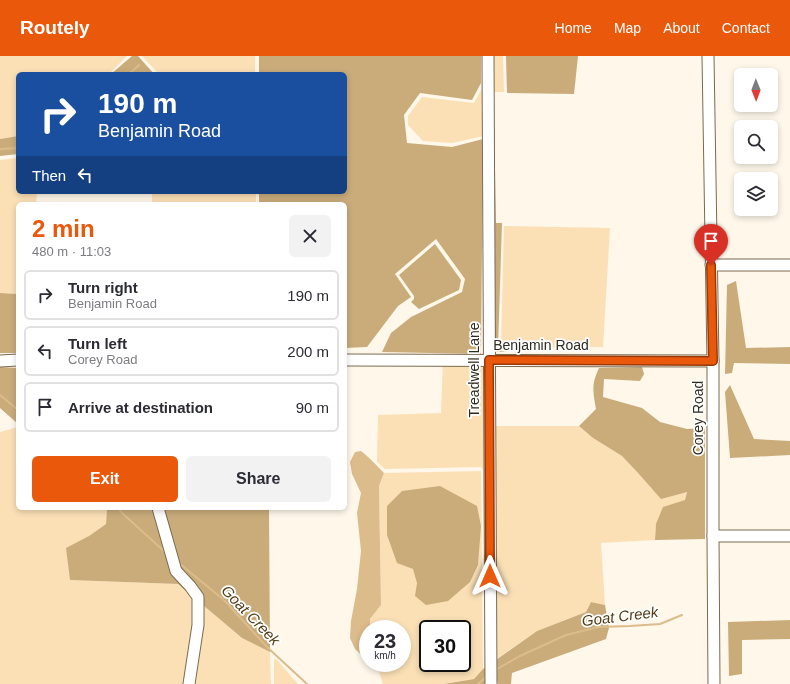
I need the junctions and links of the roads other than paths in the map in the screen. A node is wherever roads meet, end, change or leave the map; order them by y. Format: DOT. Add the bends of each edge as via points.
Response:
graph roads {
  1 [pos="488,56"];
  2 [pos="708,56"];
  3 [pos="711,265"];
  4 [pos="790,265"];
  5 [pos="16,360"];
  6 [pos="347,360"];
  7 [pos="489,360"];
  8 [pos="0,361"];
  9 [pos="713,361"];
  10 [pos="159,510"];
  11 [pos="713,536"];
  12 [pos="790,536"];
  13 [pos="190,684"];
  14 [pos="491,684"];
  15 [pos="714,684"];
  1 -- 7 [label="street, Treadwell Lane"];
  2 -- 3 [label="street, Corey Road"];
  3 -- 4 [label="street"];
  3 -- 9 [label="street, Corey Road"];
  5 -- 8 [label="street"];
  6 -- 7 [label="street, Benjamin Road"];
  7 -- 9 [label="street, Benjamin Road"];
  7 -- 14 [label="street, Treadwell Lane"];
  9 -- 11 [label="street, Corey Road"];
  10 -- 13 [label="street" via="176,571 198,597 198,625"];
  11 -- 12 [label="street"];
  11 -- 15 [label="street, Corey Road"];
}
